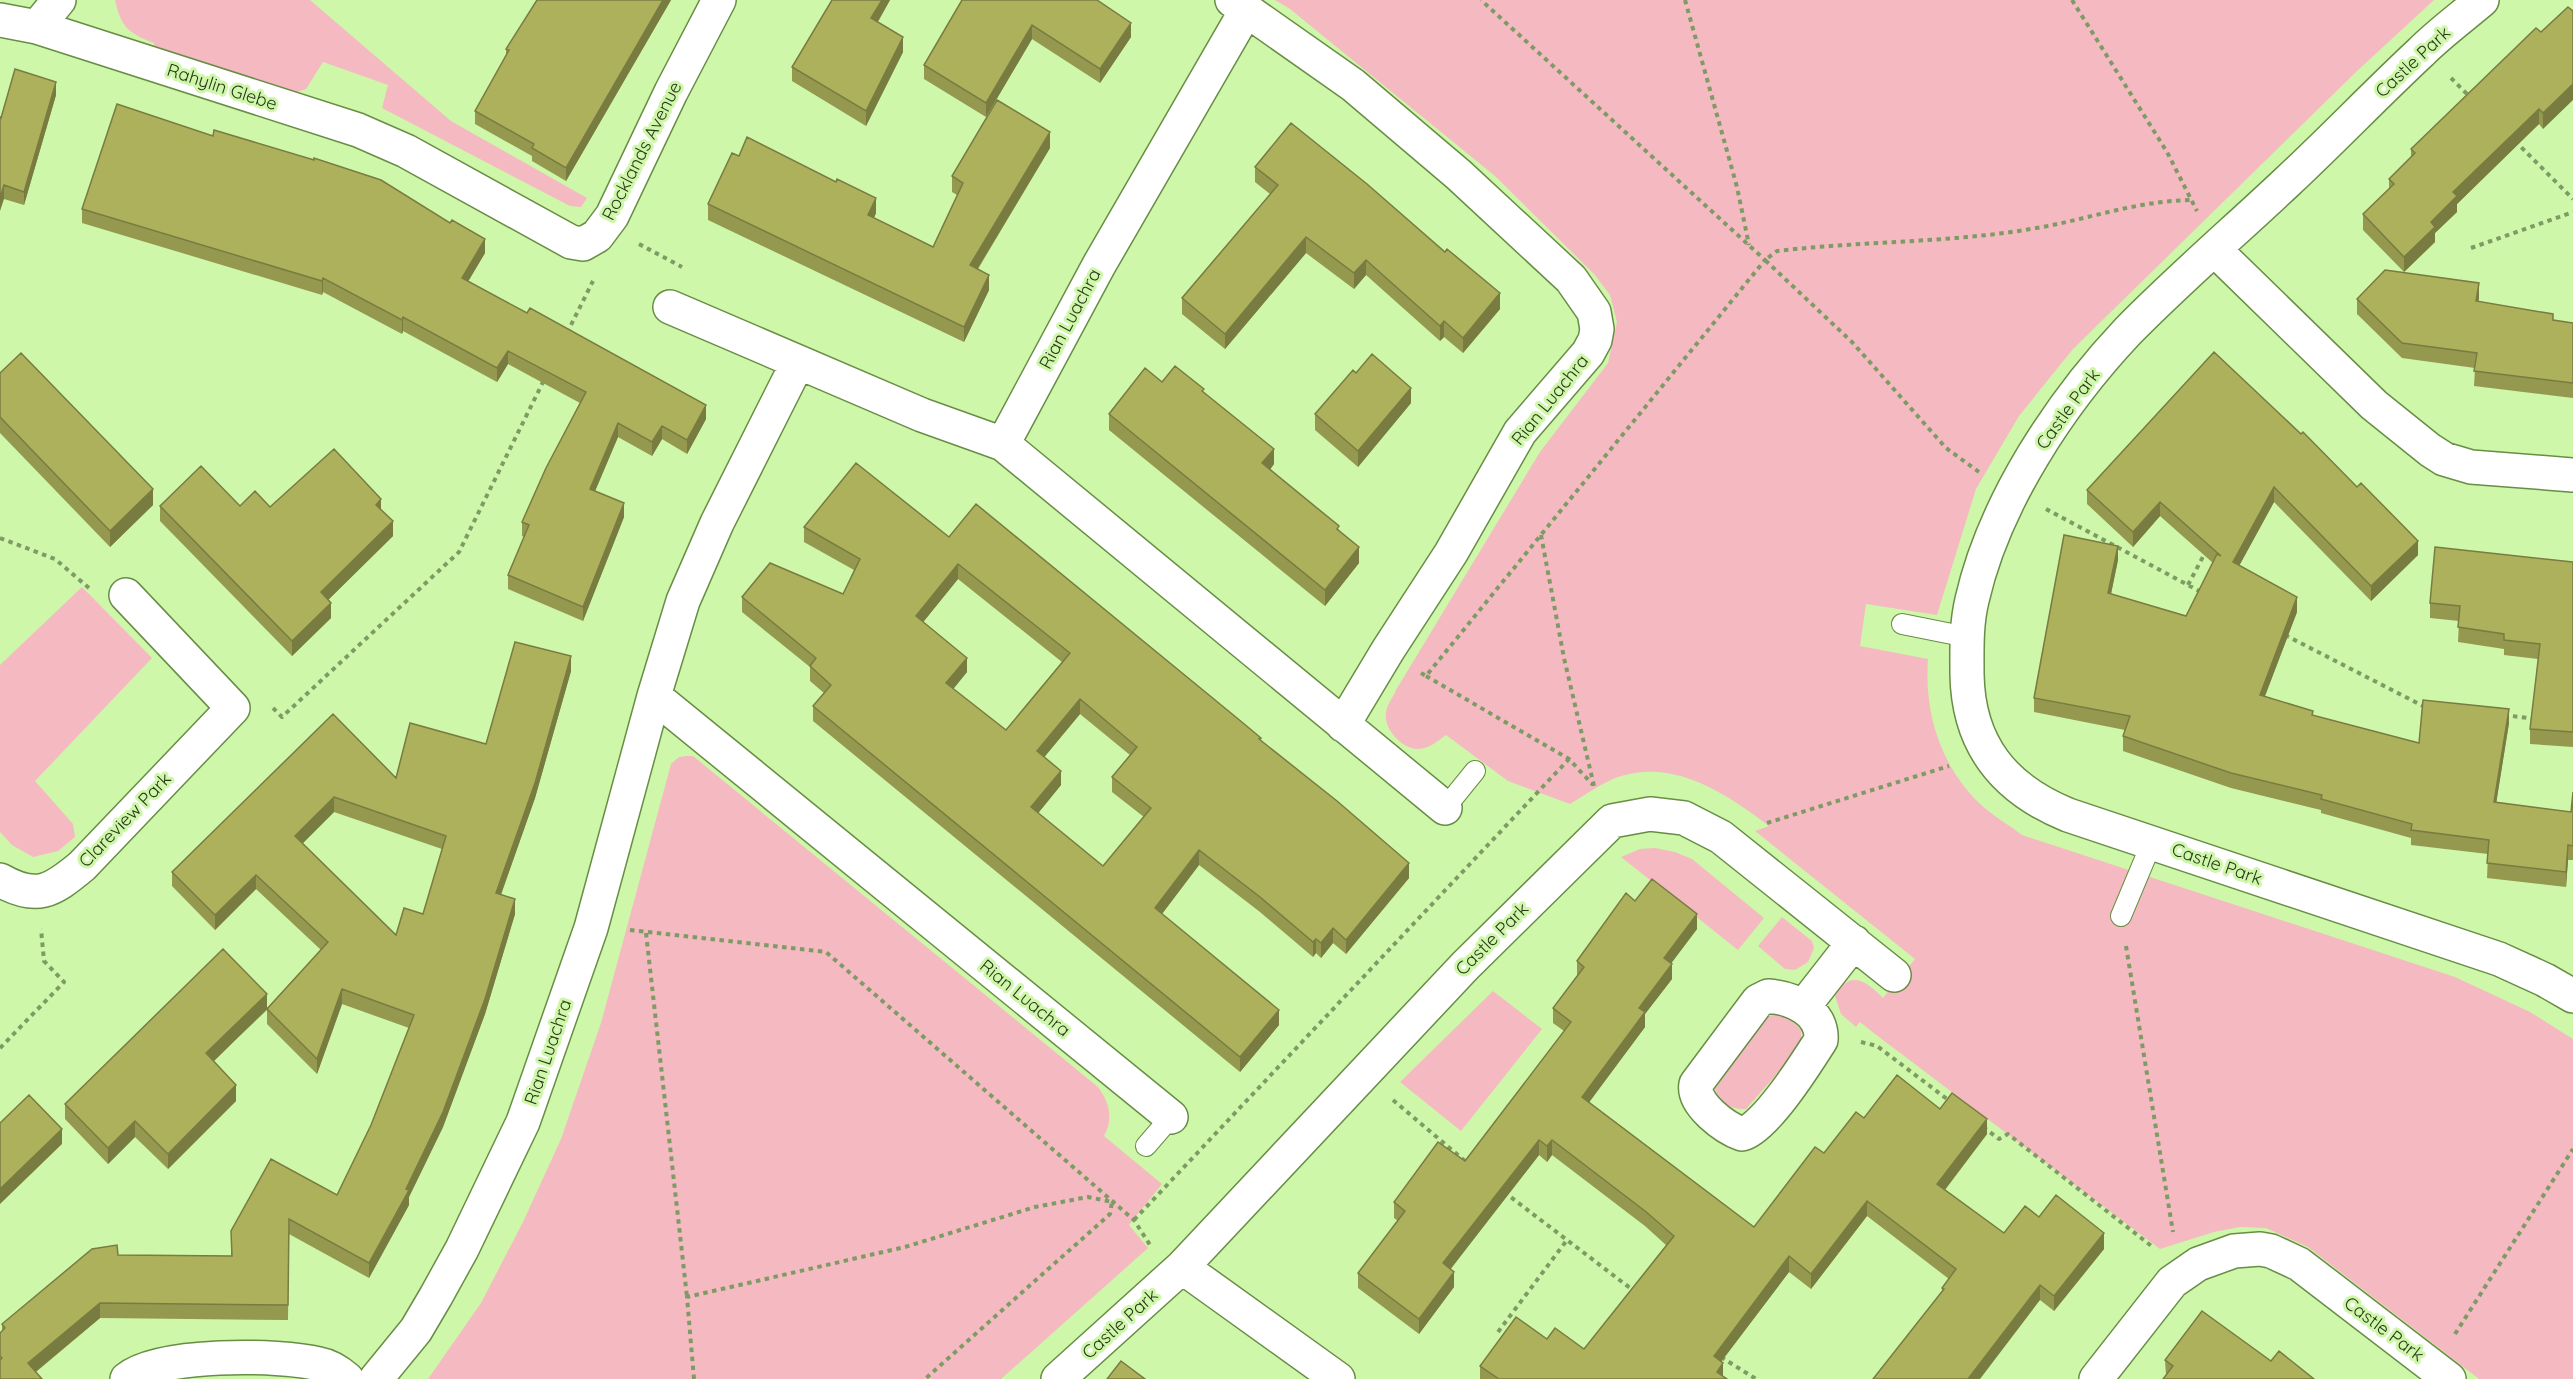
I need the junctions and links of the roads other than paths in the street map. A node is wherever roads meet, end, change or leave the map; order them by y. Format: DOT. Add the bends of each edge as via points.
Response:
graph roads {
  1 [pos="59,0"];
  2 [pos="719,0"];
  3 [pos="2482,0"];
  4 [pos="1239,4"];
  5 [pos="0,20"];
  6 [pos="37,27"];
  7 [pos="406,151"];
  8 [pos="2215,250"];
  9 [pos="670,307"];
  10 [pos="798,362"];
  11 [pos="1003,444"];
  12 [pos="2573,475"];
  13 [pos="126,595"];
  14 [pos="1902,624"];
  15 [pos="1966,637"];
  16 [pos="654,696"];
  17 [pos="1343,725"];
  18 [pos="1476,771"];
  19 [pos="1445,808"];
  20 [pos="2152,842"];
  21 [pos="0,880"];
  22 [pos="2121,916"];
  23 [pos="1854,942"];
  24 [pos="1894,975"];
  25 [pos="2573,996"];
  26 [pos="1812,1019"];
  27 [pos="1171,1117"];
  28 [pos="1146,1146"];
  29 [pos="1176,1273"];
  30 [pos="2441,1373"];
  31 [pos="127,1379"];
  32 [pos="348,1379"];
  33 [pos="376,1379"];
  34 [pos="1058,1379"];
  35 [pos="1338,1379"];
  36 [pos="2096,1379"];
  1 -- 6 [label="street"];
  2 -- 7 [label="street, Rocklands Avenue" via="670,92 612,216 597,236 583,244 571,243"];
  3 -- 8 [label="street, Castle Park" via="2422,50"];
  4 -- 11 [label="street, Rian Luachra"];
  4 -- 17 [label="street, Rian Luachra" via="1353,85 1459,175 1571,279 1594,312 1597,329 1588,353 1520,432"];
  5 -- 6 [label="street, Rahylin Glebe"];
  6 -- 7 [label="street, Rahylin Glebe" via="358,130"];
  8 -- 12 [label="street" via="2374,405 2444,459 2471,467"];
  8 -- 15 [label="street, Castle Park" via="2129,331 2070,399 1990,541"];
  9 -- 10 [label="street"];
  10 -- 11 [label="street" via="922,415"];
  10 -- 16 [label="street, Rian Luachra" via="708,543 683,601"];
  11 -- 17 [label="street"];
  13 -- 21 [label="street, Clareview Park" via="233,708 82,866 59,885 27,892"];
  14 -- 15 [label="lane"];
  15 -- 20 [label="street, Castle Park" via="1973,724 2008,780 2035,800 2068,815"];
  16 -- 27 [label="street, Rian Luachra"];
  16 -- 33 [label="street, Rian Luachra" via="591,928 523,1122 436,1296 416,1330"];
  17 -- 19 [label="street"];
  18 -- 19 [label="lane"];
  20 -- 22 [label="lane"];
  20 -- 25 [label="street, Castle Park" via="2499,959"];
  23 -- 24 [label="street"];
  23 -- 26 [label="street"];
  23 -- 29 [label="street, Castle Park" via="1721,837 1684,818 1650,814 1612,821 1464,966"];
  27 -- 28 [label="lane, Rian Luachra"];
  29 -- 34 [label="street, Castle Park"];
  29 -- 35 [label="street"];
  30 -- 36 [label="street, Castle Park" via="2299,1264 2260,1249 2234,1251 2181,1269"];
  31 -- 32 [label="street" via="157,1365 204,1359 318,1363"];
}
